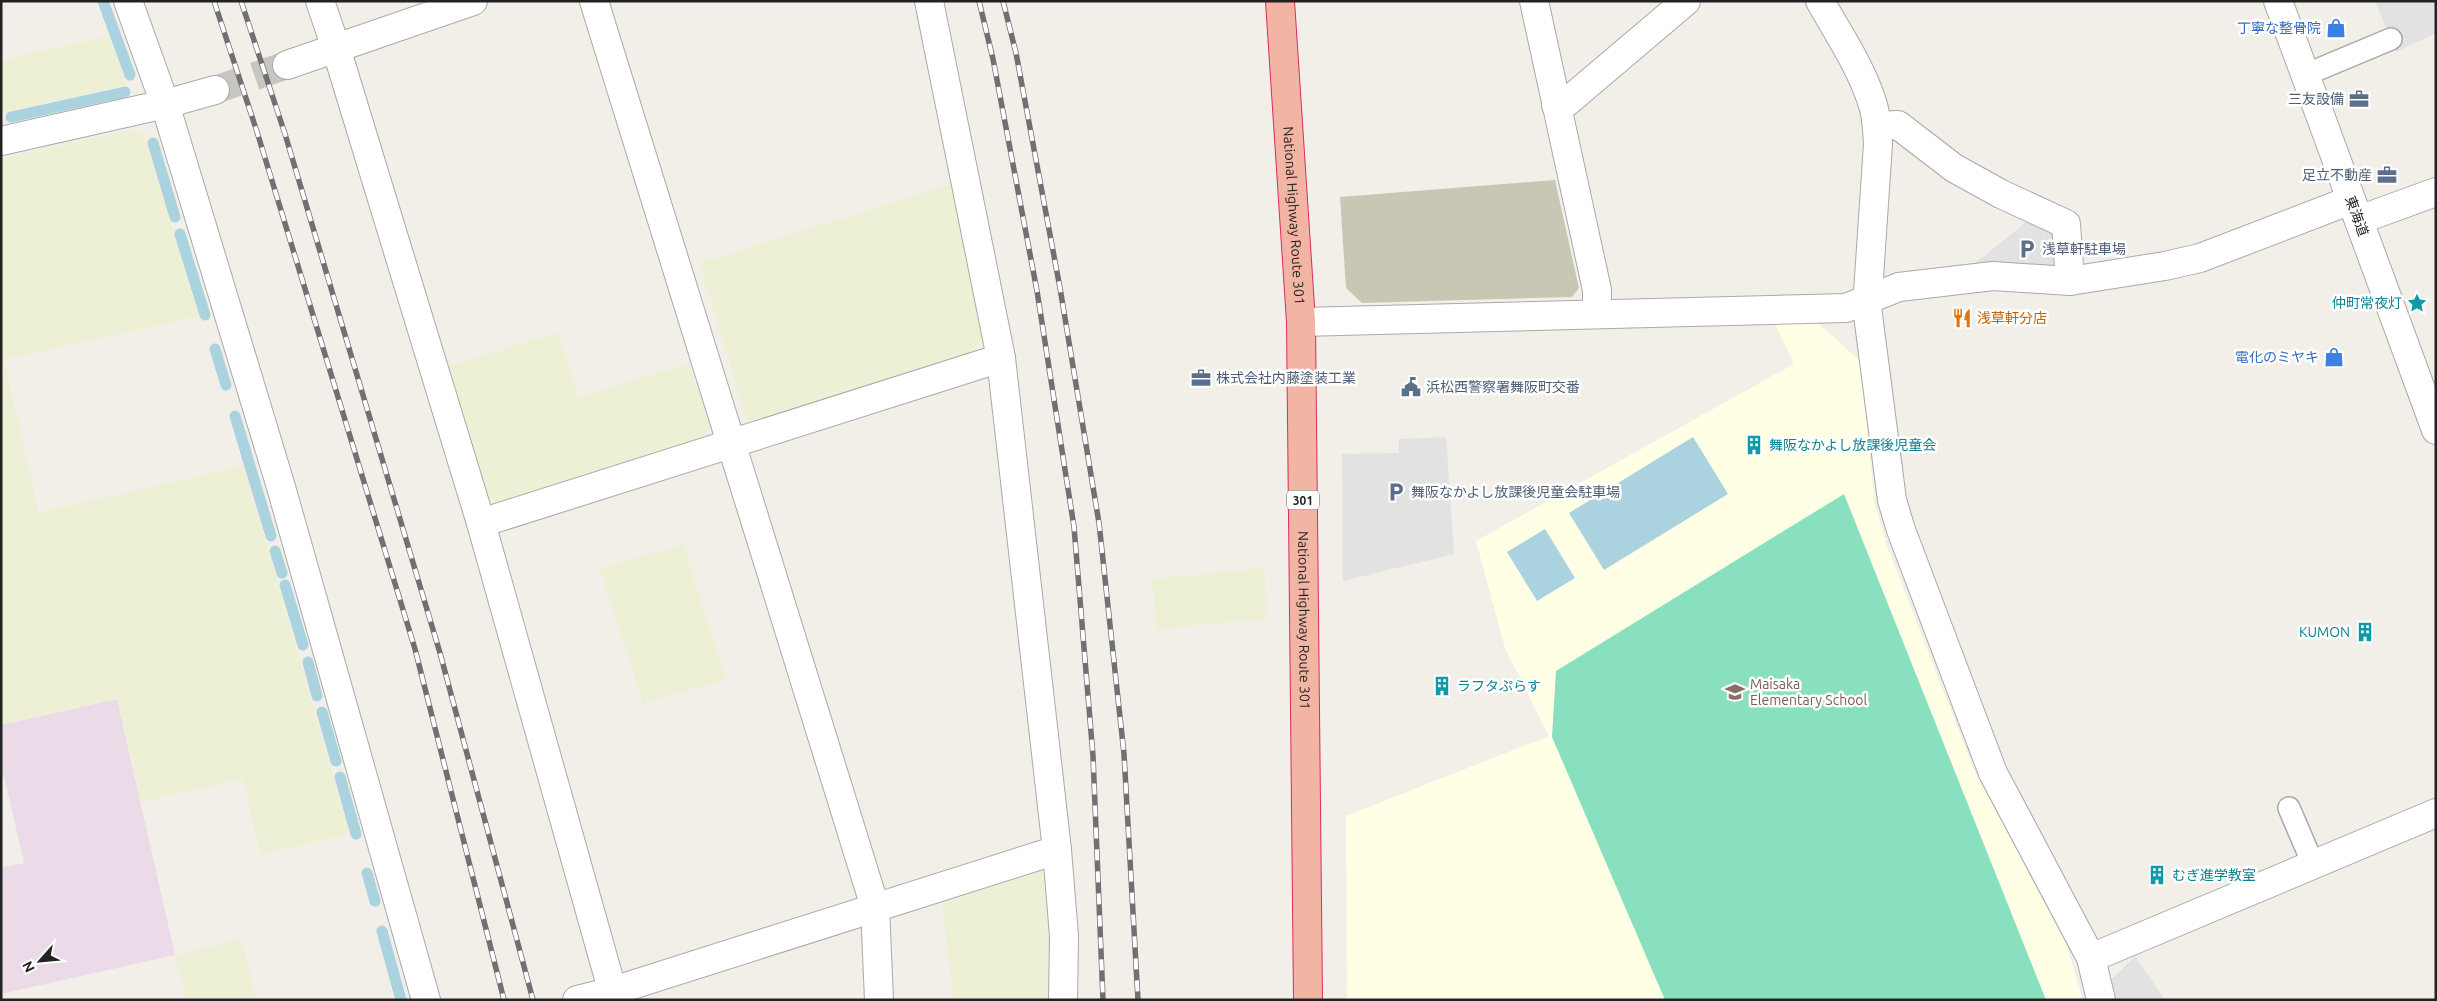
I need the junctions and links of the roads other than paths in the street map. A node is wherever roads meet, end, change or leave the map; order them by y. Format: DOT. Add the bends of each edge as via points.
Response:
graph roads {
  1 [pos="128,1"];
  2 [pos="320,1"];
  3 [pos="473,1"];
  4 [pos="594,1"];
  5 [pos="929,1"];
  6 [pos="1280,1"];
  7 [pos="1534,1"];
  8 [pos="1686,1"];
  9 [pos="1820,1"];
  10 [pos="2278,1"];
  11 [pos="2391,39"];
  12 [pos="336,48"];
  13 [pos="287,66"];
  14 [pos="2305,75"];
  15 [pos="215,90"];
  16 [pos="165,104"];
  17 [pos="1556,105"];
  18 [pos="1877,126"];
  19 [pos="1,141"];
  20 [pos="2436,192"];
  21 [pos="2355,210"];
  22 [pos="2070,281"];
  23 [pos="1868,299"];
  24 [pos="1597,314"];
  25 [pos="1301,322"];
  26 [pos="1001,358"];
  27 [pos="2436,430"];
  28 [pos="730,444"];
  29 [pos="481,523"];
  30 [pos="2289,808"];
  31 [pos="2436,813"];
  32 [pos="1057,850"];
  33 [pos="2313,864"];
  34 [pos="875,907"];
  35 [pos="2090,958"];
  36 [pos="614,995"];
  37 [pos="426,1000"];
  38 [pos="577,1000"];
  39 [pos="878,1000"];
  40 [pos="1063,1000"];
  41 [pos="1308,1000"];
  42 [pos="2101,1000"];
  1 -- 16 [label="street"];
  2 -- 12 [label="street"];
  3 -- 12 [label="street"];
  4 -- 28 [label="street"];
  5 -- 26 [label="street"];
  6 -- 25 [label="highway, National Highway Route 301 / 301"];
  7 -- 17 [label="street"];
  8 -- 17 [label="street" via="1567,102"];
  9 -- 18 [label="street" via="1865,84"];
  10 -- 14 [label="street, 東海道"];
  11 -- 14 [label="lane"];
  12 -- 13 [label="street"];
  12 -- 29 [label="street"];
  14 -- 21 [label="street, 東海道"];
  15 -- 16 [label="street"];
  16 -- 19 [label="street"];
  16 -- 37 [label="street" via="305,569"];
  17 -- 24 [label="street" via="1597,290"];
  18 -- 22 [label="street" via="1898,125 1954,168 2000,194 2066,224"];
  18 -- 23 [label="street"];
  20 -- 21 [label="street"];
  21 -- 22 [label="street" via="2200,258"];
  21 -- 27 [label="street, 東海道"];
  22 -- 23 [label="street" via="1993,276 1899,287"];
  23 -- 24 [label="street" via="1846,308"];
  23 -- 35 [label="street" via="1892,500 1901,530 1993,773"];
  24 -- 25 [label="street"];
  25 -- 41 [label="highway, National Highway Route 301 / 301"];
  26 -- 28 [label="street"];
  26 -- 32 [label="street"];
  28 -- 29 [label="street"];
  28 -- 34 [label="street"];
  29 -- 36 [label="street"];
  30 -- 33 [label="lane"];
  31 -- 33 [label="street"];
  32 -- 34 [label="street"];
  32 -- 40 [label="street" via="1064,936"];
  33 -- 35 [label="street"];
  34 -- 36 [label="street"];
  34 -- 39 [label="street"];
  35 -- 42 [label="street"];
  36 -- 38 [label="street"];
}
